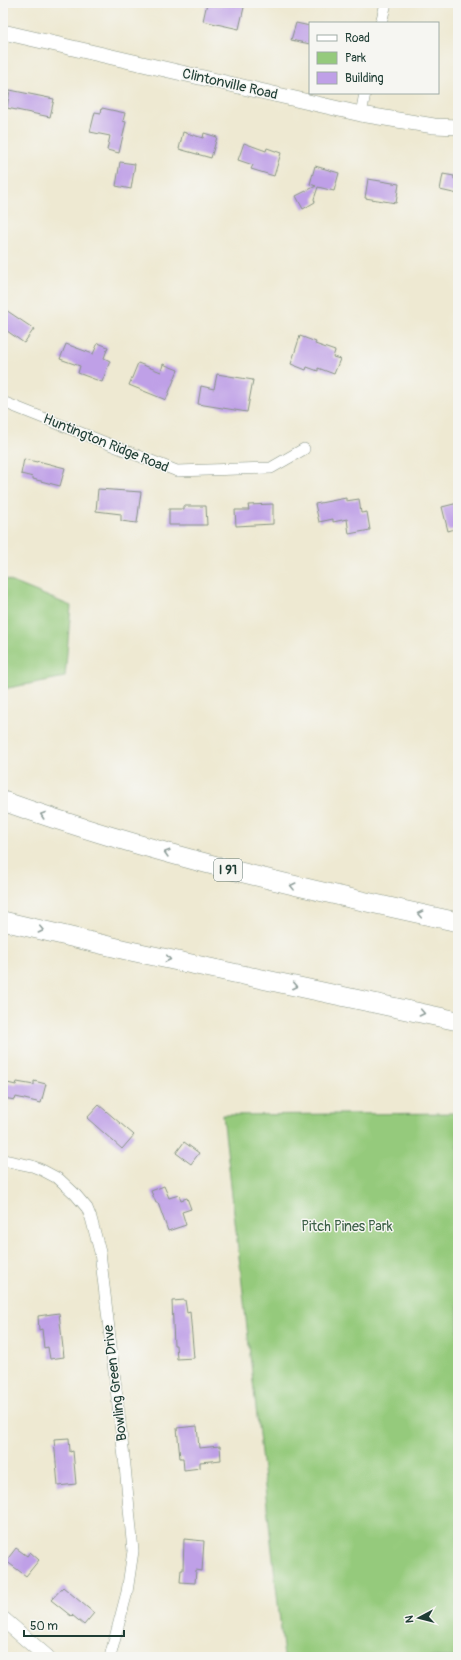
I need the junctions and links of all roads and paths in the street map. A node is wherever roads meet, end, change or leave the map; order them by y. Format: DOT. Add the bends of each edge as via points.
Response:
graph roads {
  1 [pos="386,3"];
  2 [pos="381,22"];
  3 [pos="3,32"];
  4 [pos="365,94"];
  5 [pos="361,114"];
  6 [pos="458,128"];
  7 [pos="3,402"];
  8 [pos="304,449"];
  9 [pos="3,801"];
  10 [pos="3,921"];
  11 [pos="458,922"];
  12 [pos="458,1021"];
  13 [pos="3,1160"];
  14 [pos="3,1619"];
  15 [pos="47,1657"];
  16 [pos="110,1657"];
  1 -- 2 [label="street"];
  3 -- 5 [label="street, Clintonville Road"];
  4 -- 5 [label="street"];
  5 -- 6 [label="street, Clintonville Road"];
  7 -- 8 [label="street, Huntington Ridge Road" via="177,471 271,468"];
  11 -- 9 [label="highway, I 91, one-way" via="309,890 215,866 101,834"];
  10 -- 12 [label="highway, one-way"];
  13 -- 16 [label="street, Bowling Green Drive" via="42,1170 59,1179 75,1194 91,1218 100,1252 133,1551 127,1592"];
  14 -- 15 [label="street"];
}
